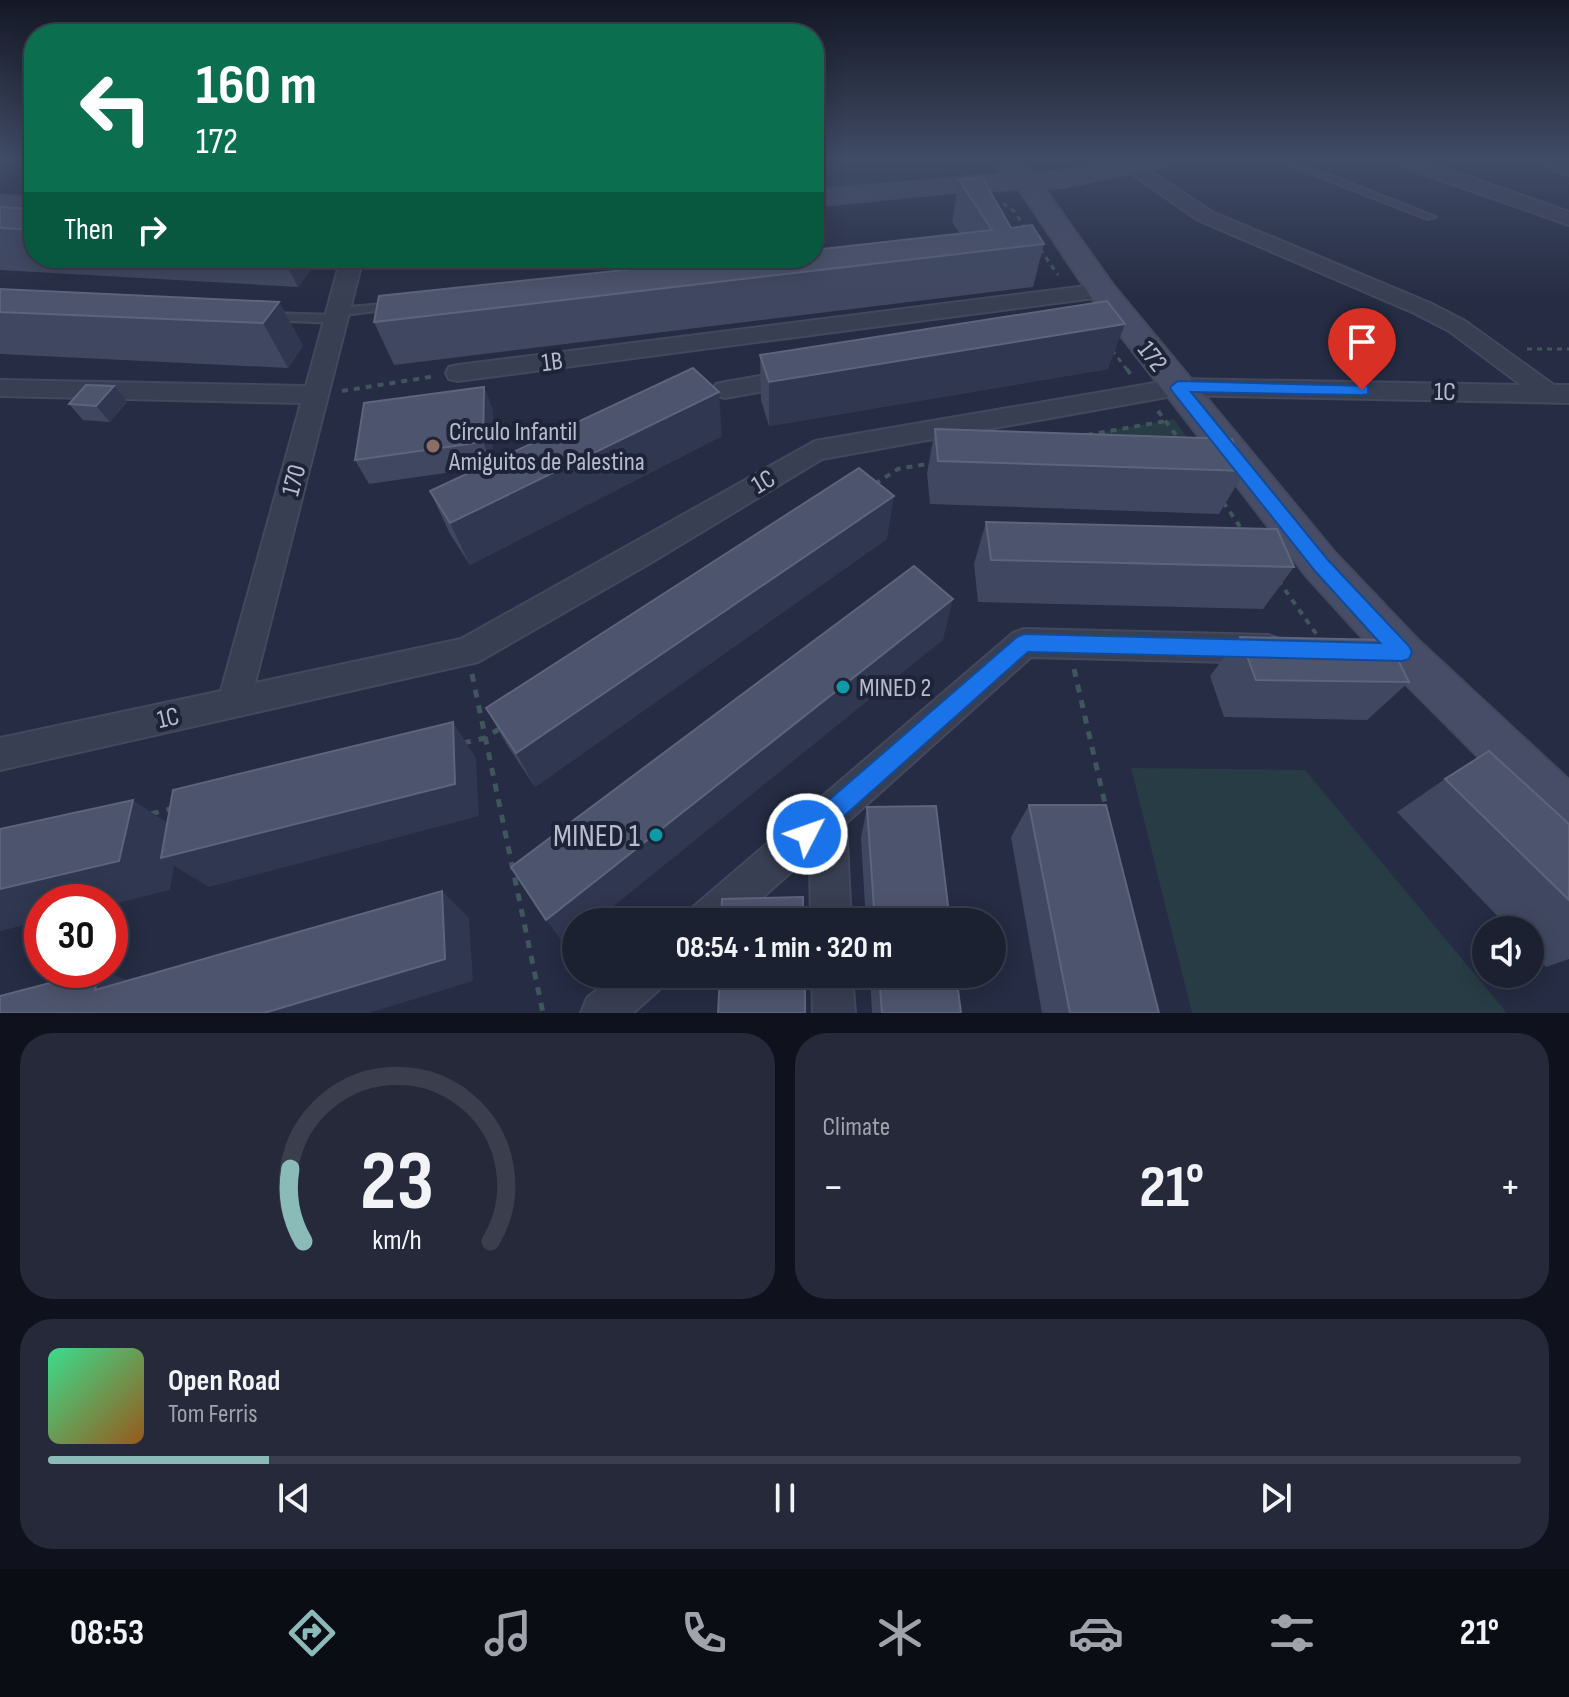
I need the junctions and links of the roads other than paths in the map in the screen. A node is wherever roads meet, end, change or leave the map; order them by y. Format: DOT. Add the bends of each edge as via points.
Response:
graph roads {
  1 [pos="1028,205"];
  2 [pos="1190,205"];
  3 [pos="1400,205"];
  4 [pos="1530,205"];
  5 [pos="0,213"];
  6 [pos="24,215"];
  7 [pos="1431,217"];
  8 [pos="1569,219"];
  9 [pos="349,268"];
  10 [pos="401,305"];
  11 [pos="1098,308"];
  12 [pos="337,315"];
  13 [pos="262,316"];
  14 [pos="458,373"];
  15 [pos="818,374"];
  16 [pos="0,388"];
  17 [pos="725,390"];
  18 [pos="1558,394"];
  19 [pos="316,395"];
  20 [pos="1162,400"];
  21 [pos="1402,652"];
  22 [pos="234,702"];
  23 [pos="0,754"];
  24 [pos="1569,814"];
  25 [pos="827,816"];
  26 [pos="722,908"];
  27 [pos="830,908"];
  28 [pos="631,988"];
  29 [pos="833,988"];
  30 [pos="602,1013"];
  31 [pos="834,1013"];
  1 -- 11 [label="street, 172"];
  2 -- 18 [label="street" via="1422,308"];
  3 -- 7 [label="lane"];
  4 -- 8 [label="street"];
  5 -- 6 [label="street"];
  9 -- 12 [label="street, 170"];
  10 -- 12 [label="lane"];
  11 -- 14 [label="street, 1B"];
  11 -- 20 [label="street, 172"];
  12 -- 13 [label="lane" via="295,320"];
  12 -- 19 [label="street, 170"];
  15 -- 17 [label="street"];
  16 -- 19 [label="street"];
  18 -- 20 [label="street, 1C"];
  19 -- 22 [label="street, 170"];
  20 -- 21 [label="street, 172"];
  20 -- 22 [label="street, 1C" via="815,451 467,652"];
  21 -- 24 [label="street, 172"];
  21 -- 25 [label="street" via="1024,643"];
  22 -- 23 [label="street, 1C"];
  25 -- 26 [label="street"];
  25 -- 27 [label="street"];
  28 -- 30 [label="street"];
  29 -- 31 [label="street"];
}
